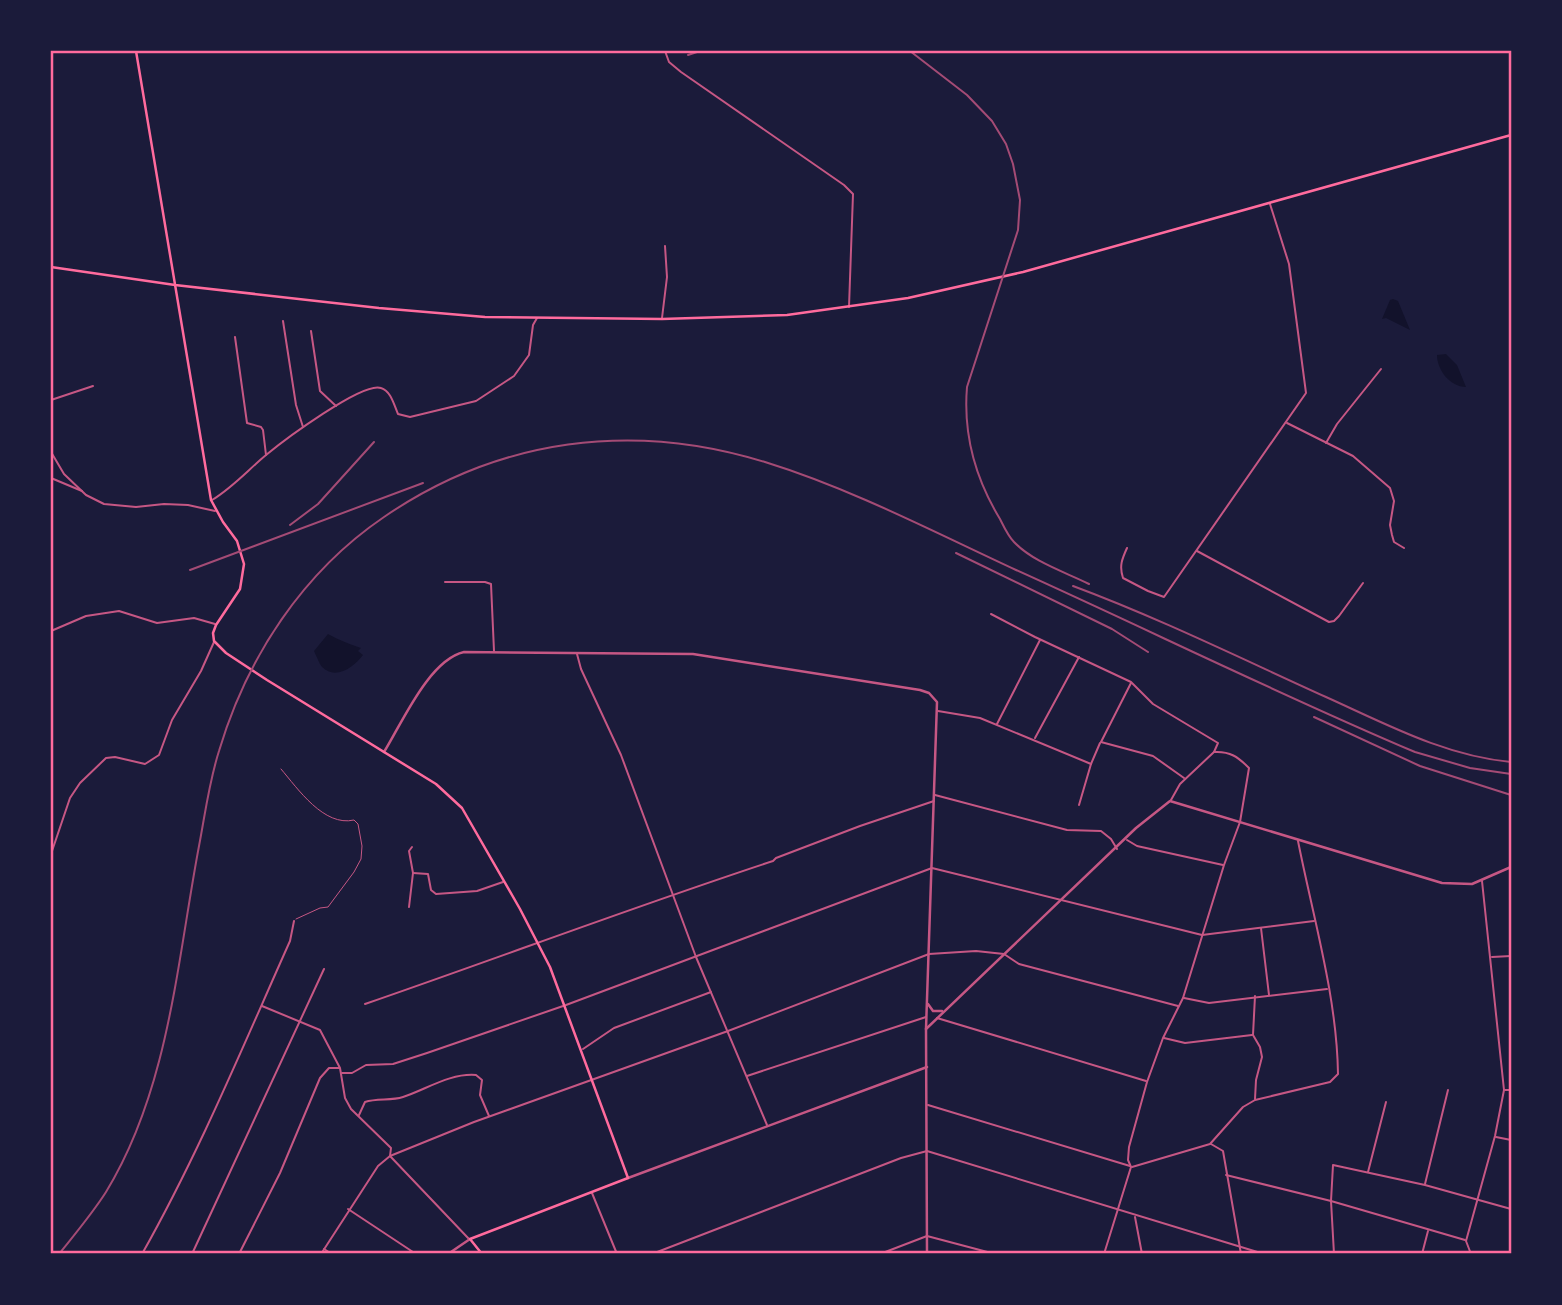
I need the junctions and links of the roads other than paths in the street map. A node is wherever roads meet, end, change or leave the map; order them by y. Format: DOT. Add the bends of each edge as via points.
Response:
graph roads {
  1 [pos="136,51"];
  2 [pos="665,51"];
  3 [pos="1511,135"];
  4 [pos="1270,203"];
  5 [pos="665,246"];
  6 [pos="51,267"];
  7 [pos="175,285"];
  8 [pos="849,307"];
  9 [pos="537,318"];
  10 [pos="662,319"];
  11 [pos="283,321"];
  12 [pos="311,331"];
  13 [pos="235,337"];
  14 [pos="1381,369"];
  15 [pos="93,386"];
  16 [pos="51,400"];
  17 [pos="336,406"];
  18 [pos="1286,423"];
  19 [pos="303,428"];
  20 [pos="1326,443"];
  21 [pos="51,452"];
  22 [pos="266,455"];
  23 [pos="51,478"];
  24 [pos="83,492"];
  25 [pos="211,500"];
  26 [pos="216,512"];
  27 [pos="1127,548"];
  28 [pos="1404,548"];
  29 [pos="1196,551"];
  30 [pos="445,582"];
  31 [pos="1363,583"];
  32 [pos="991,614"];
  33 [pos="216,625"];
  34 [pos="51,631"];
  35 [pos="1040,640"];
  36 [pos="214,641"];
  37 [pos="494,652"];
  38 [pos="577,653"];
  39 [pos="1079,657"];
  40 [pos="1131,682"];
  41 [pos="937,711"];
  42 [pos="996,725"];
  43 [pos="1034,739"];
  44 [pos="1101,742"];
  45 [pos="384,752"];
  46 [pos="1214,752"];
  47 [pos="1091,764"];
  48 [pos="281,769"];
  49 [pos="1185,778"];
  50 [pos="935,795"];
  51 [pos="935,801"];
  52 [pos="1170,801"];
  53 [pos="1079,805"];
  54 [pos="1240,822"];
  55 [pos="1126,839"];
  56 [pos="1298,841"];
  57 [pos="412,847"];
  58 [pos="1117,849"];
  59 [pos="51,854"];
  60 [pos="1224,865"];
  61 [pos="1511,867"];
  62 [pos="932,869"];
  63 [pos="413,873"];
  64 [pos="504,881"];
  65 [pos="1482,881"];
  66 [pos="674,893"];
  67 [pos="1062,900"];
  68 [pos="409,907"];
  69 [pos="294,921"];
  70 [pos="1314,921"];
  71 [pos="1261,927"];
  72 [pos="1202,934"];
  73 [pos="539,944"];
  74 [pos="929,954"];
  75 [pos="1004,954"];
  76 [pos="1511,956"];
  77 [pos="696,957"];
  78 [pos="1491,957"];
  79 [pos="324,968"];
  80 [pos="1329,989"];
  81 [pos="712,992"];
  82 [pos="1269,995"];
  83 [pos="1255,996"];
  84 [pos="1183,998"];
  85 [pos="365,1004"];
  86 [pos="928,1004"];
  87 [pos="261,1005"];
  88 [pos="566,1006"];
  89 [pos="1178,1006"];
  90 [pos="945,1010"];
  91 [pos="927,1017"];
  92 [pos="936,1018"];
  93 [pos="299,1022"];
  94 [pos="926,1029"];
  95 [pos="728,1031"];
  96 [pos="1253,1035"];
  97 [pos="1163,1038"];
  98 [pos="581,1050"];
  99 [pos="927,1067"];
  100 [pos="340,1069"];
  101 [pos="342,1073"];
  102 [pos="747,1076"];
  103 [pos="592,1080"];
  104 [pos="1147,1082"];
  105 [pos="1448,1090"];
  106 [pos="1504,1090"];
  107 [pos="1511,1090"];
  108 [pos="1255,1100"];
  109 [pos="1386,1102"];
  110 [pos="927,1105"];
  111 [pos="359,1115"];
  112 [pos="489,1116"];
  113 [pos="767,1125"];
  114 [pos="1495,1136"];
  115 [pos="1511,1140"];
  116 [pos="1210,1144"];
  117 [pos="927,1151"];
  118 [pos="390,1156"];
  119 [pos="1131,1167"];
  120 [pos="1368,1172"];
  121 [pos="1226,1175"];
  122 [pos="628,1178"];
  123 [pos="1425,1185"];
  124 [pos="591,1192"];
  125 [pos="1331,1201"];
  126 [pos="1479,1201"];
  127 [pos="348,1209"];
  128 [pos="1117,1209"];
  129 [pos="1511,1209"];
  130 [pos="1135,1216"];
  131 [pos="1429,1230"];
  132 [pos="927,1236"];
  133 [pos="470,1240"];
  134 [pos="1466,1241"];
  135 [pos="1239,1247"];
  136 [pos="324,1249"];
  137 [pos="142,1254"];
  138 [pos="192,1254"];
  139 [pos="239,1254"];
  140 [pos="321,1254"];
  141 [pos="332,1254"];
  142 [pos="416,1254"];
  143 [pos="448,1254"];
  144 [pos="482,1254"];
  145 [pos="617,1254"];
  146 [pos="652,1254"];
  147 [pos="880,1254"];
  148 [pos="927,1254"];
  149 [pos="995,1254"];
  150 [pos="1104,1254"];
  151 [pos="1142,1254"];
  152 [pos="1241,1254"];
  153 [pos="1264,1254"];
  154 [pos="1334,1254"];
  155 [pos="1422,1254"];
  156 [pos="1471,1254"];
  1 -- 7 [label="main road"];
  2 -- 8 [label="street" via="681,72 853,194"];
  3 -- 4 [label="main road"];
  4 -- 8 [label="main road" via="1023,272"];
  4 -- 18 [label="street" via="1289,264 1306,393"];
  5 -- 10 [label="street"];
  6 -- 7 [label="main road"];
  7 -- 9 [label="main road" via="379,308"];
  7 -- 25 [label="main road"];
  8 -- 10 [label="main road" via="787,315"];
  9 -- 10 [label="main road"];
  9 -- 17 [label="street" via="521,369 476,401 410,416 398,414 382,388 371,387"];
  11 -- 19 [label="street"];
  12 -- 17 [label="street" via="320,391"];
  13 -- 22 [label="street" via="247,423 263,430"];
  14 -- 20 [label="street"];
  15 -- 16 [label="street"];
  17 -- 19 [label="street"];
  18 -- 20 [label="street"];
  18 -- 29 [label="street"];
  19 -- 22 [label="street"];
  20 -- 28 [label="street" via="1353,456 1390,488 1392,535"];
  21 -- 24 [label="street" via="64,474"];
  22 -- 25 [label="street"];
  23 -- 24 [label="street"];
  24 -- 26 [label="street" via="104,504 188,505"];
  25 -- 26 [label="main road"];
  26 -- 33 [label="main road" via="237,541 244,564 240,589"];
  27 -- 29 [label="street" via="1121,561 1123,578 1164,597"];
  29 -- 31 [label="street" via="1329,622 1339,616"];
  30 -- 37 [label="street" via="491,584"];
  32 -- 35 [label="street"];
  33 -- 34 [label="street" via="194,618 157,623 119,611 86,616"];
  33 -- 36 [label="main road"];
  35 -- 39 [label="street"];
  35 -- 42 [label="street"];
  36 -- 45 [label="main road" via="253,671"];
  36 -- 59 [label="street" via="159,755 145,764 106,758 70,798"];
  37 -- 38 [label="street"];
  37 -- 45 [label="street" via="464,652 445,660"];
  38 -- 41 [label="street" via="693,654 920,690 934,697"];
  38 -- 66 [label="street"];
  39 -- 40 [label="street"];
  39 -- 43 [label="street"];
  40 -- 44 [label="street"];
  40 -- 46 [label="street" via="1153,704 1218,743"];
  41 -- 42 [label="street"];
  41 -- 50 [label="street"];
  42 -- 43 [label="street"];
  43 -- 47 [label="street"];
  44 -- 47 [label="street"];
  44 -- 49 [label="street" via="1153,756"];
  45 -- 64 [label="main road" via="456,800"];
  46 -- 49 [label="street"];
  46 -- 54 [label="street" via="1227,751 1249,768"];
  47 -- 53 [label="street"];
  48 -- 69 [label="lane" via="325,815 344,822 354,820 362,846 361,859 331,904"];
  49 -- 52 [label="street"];
  50 -- 51 [label="street"];
  50 -- 58 [label="street" via="1067,830 1101,831"];
  51 -- 62 [label="street"];
  51 -- 66 [label="street"];
  52 -- 54 [label="street"];
  52 -- 55 [label="street"];
  54 -- 56 [label="street"];
  54 -- 60 [label="street"];
  55 -- 58 [label="street"];
  55 -- 60 [label="street" via="1137,846"];
  56 -- 65 [label="street" via="1442,883 1462,886"];
  56 -- 70 [label="street"];
  57 -- 63 [label="street"];
  58 -- 67 [label="street"];
  60 -- 72 [label="street"];
  61 -- 65 [label="street"];
  62 -- 67 [label="street"];
  62 -- 74 [label="street"];
  62 -- 77 [label="street"];
  63 -- 64 [label="street" via="428,874 436,894 477,891"];
  63 -- 68 [label="street"];
  64 -- 73 [label="main road"];
  65 -- 78 [label="street"];
  66 -- 73 [label="street"];
  66 -- 77 [label="street"];
  67 -- 72 [label="street"];
  67 -- 75 [label="street"];
  69 -- 87 [label="street" via="290,941"];
  70 -- 71 [label="street"];
  70 -- 80 [label="street"];
  71 -- 72 [label="street"];
  71 -- 82 [label="street"];
  72 -- 84 [label="street"];
  73 -- 85 [label="street"];
  73 -- 88 [label="main road"];
  74 -- 75 [label="street"];
  74 -- 86 [label="street"];
  74 -- 95 [label="street"];
  75 -- 89 [label="street" via="1019,964"];
  75 -- 90 [label="street"];
  76 -- 78 [label="street"];
  77 -- 81 [label="street"];
  77 -- 88 [label="street"];
  78 -- 106 [label="street"];
  79 -- 93 [label="street"];
  80 -- 82 [label="street"];
  80 -- 108 [label="street" via="1338,1074 1330,1082"];
  81 -- 95 [label="street"];
  81 -- 98 [label="street" via="614,1028"];
  82 -- 83 [label="street"];
  83 -- 84 [label="street" via="1209,1003"];
  83 -- 96 [label="street"];
  84 -- 89 [label="street"];
  86 -- 90 [label="street" via="933,1011"];
  86 -- 91 [label="street"];
  87 -- 93 [label="street"];
  87 -- 137 [label="street" via="178,1191"];
  88 -- 98 [label="main road"];
  88 -- 101 [label="street" via="427,1054"];
  89 -- 97 [label="street"];
  90 -- 92 [label="street"];
  91 -- 94 [label="street"];
  91 -- 102 [label="street"];
  92 -- 94 [label="street"];
  92 -- 104 [label="street"];
  93 -- 100 [label="street" via="320,1030"];
  93 -- 138 [label="street"];
  94 -- 99 [label="street"];
  95 -- 102 [label="street"];
  95 -- 103 [label="street"];
  96 -- 97 [label="street" via="1185,1043"];
  96 -- 108 [label="street" via="1262,1057"];
  97 -- 104 [label="street"];
  98 -- 103 [label="main road"];
  99 -- 110 [label="street"];
  99 -- 113 [label="street"];
  100 -- 101 [label="street"];
  100 -- 139 [label="street" via="329,1068 320,1077 280,1173"];
  101 -- 111 [label="street" via="345,1098"];
  102 -- 113 [label="street"];
  103 -- 112 [label="street"];
  103 -- 122 [label="main road"];
  104 -- 119 [label="street" via="1129,1147"];
  105 -- 123 [label="street"];
  106 -- 107 [label="street"];
  106 -- 114 [label="street"];
  108 -- 116 [label="street"];
  109 -- 120 [label="street"];
  110 -- 117 [label="street"];
  110 -- 119 [label="street"];
  111 -- 112 [label="street" via="365,1102 399,1098 470,1074 482,1080 480,1095"];
  111 -- 118 [label="street" via="391,1149"];
  112 -- 118 [label="street"];
  113 -- 122 [label="street"];
  114 -- 115 [label="street"];
  114 -- 126 [label="street"];
  116 -- 119 [label="street"];
  116 -- 121 [label="street" via="1223,1151"];
  117 -- 128 [label="street"];
  117 -- 132 [label="street"];
  117 -- 146 [label="street"];
  118 -- 127 [label="street"];
  118 -- 133 [label="street"];
  119 -- 128 [label="street"];
  120 -- 123 [label="street"];
  120 -- 125 [label="street" via="1333,1165"];
  121 -- 125 [label="street"];
  121 -- 135 [label="street"];
  122 -- 124 [label="main road"];
  123 -- 126 [label="street"];
  124 -- 133 [label="main road"];
  124 -- 145 [label="street"];
  125 -- 131 [label="street"];
  125 -- 154 [label="street"];
  126 -- 129 [label="street"];
  126 -- 134 [label="street"];
  127 -- 136 [label="street"];
  127 -- 142 [label="street"];
  128 -- 130 [label="street"];
  128 -- 150 [label="street"];
  130 -- 135 [label="street"];
  130 -- 151 [label="street"];
  131 -- 134 [label="street"];
  131 -- 155 [label="street"];
  132 -- 147 [label="street"];
  132 -- 148 [label="street"];
  132 -- 149 [label="street"];
  133 -- 143 [label="street"];
  133 -- 144 [label="main road"];
  134 -- 156 [label="street"];
  135 -- 152 [label="street"];
  135 -- 153 [label="street"];
  136 -- 140 [label="street"];
  136 -- 141 [label="street"];
}
